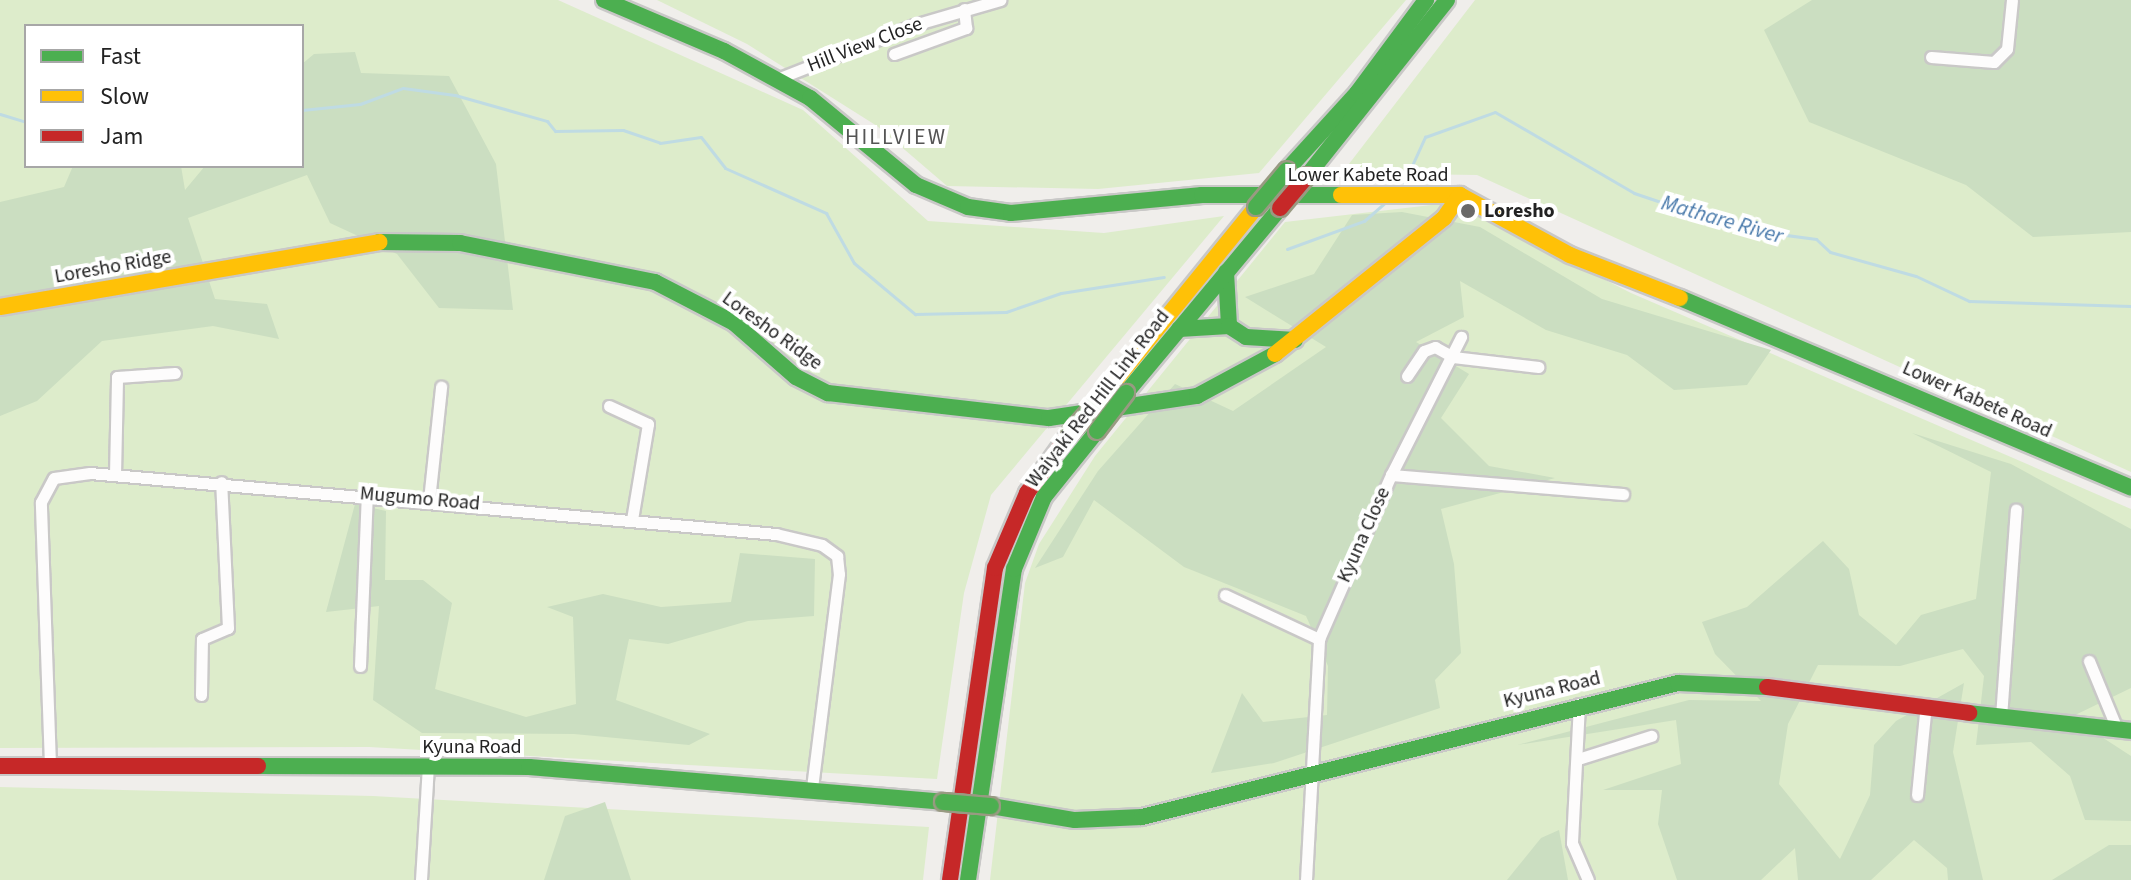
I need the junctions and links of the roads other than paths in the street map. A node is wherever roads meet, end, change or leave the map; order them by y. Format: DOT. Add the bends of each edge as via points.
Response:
graph roads {
  1 [pos="1000,0"];
  2 [pos="1426,0"];
  3 [pos="1447,0"];
  4 [pos="2012,0"];
  5 [pos="617,2"];
  6 [pos="964,9"];
  7 [pos="894,54"];
  8 [pos="1931,57"];
  9 [pos="777,79"];
  10 [pos="1460,195"];
  11 [pos="1226,272"];
  12 [pos="0,307"];
  13 [pos="1229,326"];
  14 [pos="1179,329"];
  15 [pos="1246,337"];
  16 [pos="1461,337"];
  17 [pos="1295,340"];
  18 [pos="1453,357"];
  19 [pos="1538,367"];
  20 [pos="1245,372"];
  21 [pos="175,373"];
  22 [pos="1407,376"];
  23 [pos="441,387"];
  24 [pos="609,406"];
  25 [pos="115,475"];
  26 [pos="1391,475"];
  27 [pos="221,482"];
  28 [pos="2131,488"];
  29 [pos="1623,494"];
  30 [pos="367,495"];
  31 [pos="429,500"];
  32 [pos="2016,510"];
  33 [pos="632,520"];
  34 [pos="1225,595"];
  35 [pos="1319,639"];
  36 [pos="2089,661"];
  37 [pos="360,666"];
  38 [pos="201,695"];
  39 [pos="1579,703"];
  40 [pos="1926,704"];
  41 [pos="2001,717"];
  42 [pos="2124,730"];
  43 [pos="1651,736"];
  44 [pos="1578,759"];
  45 [pos="50,765"];
  46 [pos="0,766"];
  47 [pos="428,767"];
  48 [pos="1311,775"];
  49 [pos="812,789"];
  50 [pos="1917,795"];
  51 [pos="421,880"];
  52 [pos="950,880"];
  53 [pos="968,880"];
  54 [pos="1306,880"];
  55 [pos="1588,880"];
  1 -- 6 [label="street, Hill View Close"];
  2 -- 52 [label="main road, Waiyaki Red Hill Link Road, bridge" via="1357,93 1256,207 1027,493 995,568"];
  3 -- 11 [label="main road, Waiyaki Red Hill Link Road, bridge"];
  4 -- 8 [label="street" via="2007,49 1994,62"];
  5 -- 9 [label="main road, Lower Kabete Road"];
  6 -- 7 [label="street" via="966,28"];
  6 -- 9 [label="street, Hill View Close"];
  9 -- 10 [label="main road, Lower Kabete Road" via="832,114 916,185 983,210 1043,212 1202,195"];
  10 -- 17 [label="main road, Loresho Ridge" via="1444,218"];
  10 -- 28 [label="main road, Lower Kabete Road" via="1570,255 1830,357"];
  11 -- 13 [label="main road"];
  11 -- 14 [label="main road, Waiyaki Red Hill Link Road"];
  12 -- 20 [label="main road, Loresho Ridge" via="340,246 431,241 509,250 655,282 734,323 809,384 890,403 1049,418 1197,396"];
  13 -- 14 [label="main road"];
  13 -- 15 [label="main road"];
  14 -- 53 [label="main road, Waiyaki Red Hill Link Road, bridge" via="1044,497 1014,569"];
  15 -- 17 [label="main road"];
  15 -- 20 [label="main road"];
  16 -- 18 [label="street"];
  17 -- 20 [label="main road, Loresho Ridge"];
  18 -- 19 [label="street"];
  18 -- 22 [label="street" via="1429,348"];
  18 -- 26 [label="street"];
  21 -- 25 [label="street" via="117,377"];
  23 -- 31 [label="street"];
  24 -- 33 [label="street" via="648,424"];
  25 -- 27 [label="street, Mugumo Road"];
  25 -- 45 [label="street, Mugumo Road" via="54,478 41,502"];
  26 -- 29 [label="street, Kyuna Close"];
  26 -- 35 [label="street, Kyuna Close"];
  27 -- 30 [label="street, Mugumo Road"];
  27 -- 38 [label="street" via="228,628 202,639"];
  30 -- 31 [label="street, Mugumo Road"];
  30 -- 37 [label="street"];
  31 -- 33 [label="street, Mugumo Road"];
  32 -- 41 [label="street"];
  33 -- 49 [label="street, Mugumo Road" via="786,536 822,545 837,556"];
  34 -- 35 [label="street"];
  35 -- 48 [label="street, Kyuna Close"];
  36 -- 42 [label="street"];
  39 -- 40 [label="main road, Kyuna Road" via="1702,682"];
  39 -- 44 [label="street"];
  39 -- 48 [label="main road, Kyuna Road"];
  40 -- 41 [label="main road, Kyuna Road"];
  40 -- 50 [label="street"];
  41 -- 42 [label="main road, Kyuna Road"];
  43 -- 44 [label="street"];
  44 -- 55 [label="street" via="1572,843"];
  45 -- 46 [label="main road, Kyuna Road"];
  45 -- 47 [label="main road, Kyuna Road"];
  47 -- 49 [label="main road, Kyuna Road" via="529,767"];
  47 -- 51 [label="street"];
  48 -- 49 [label="main road, Kyuna Road, bridge" via="1122,821"];
  48 -- 54 [label="street, Kyuna Close"];
}
